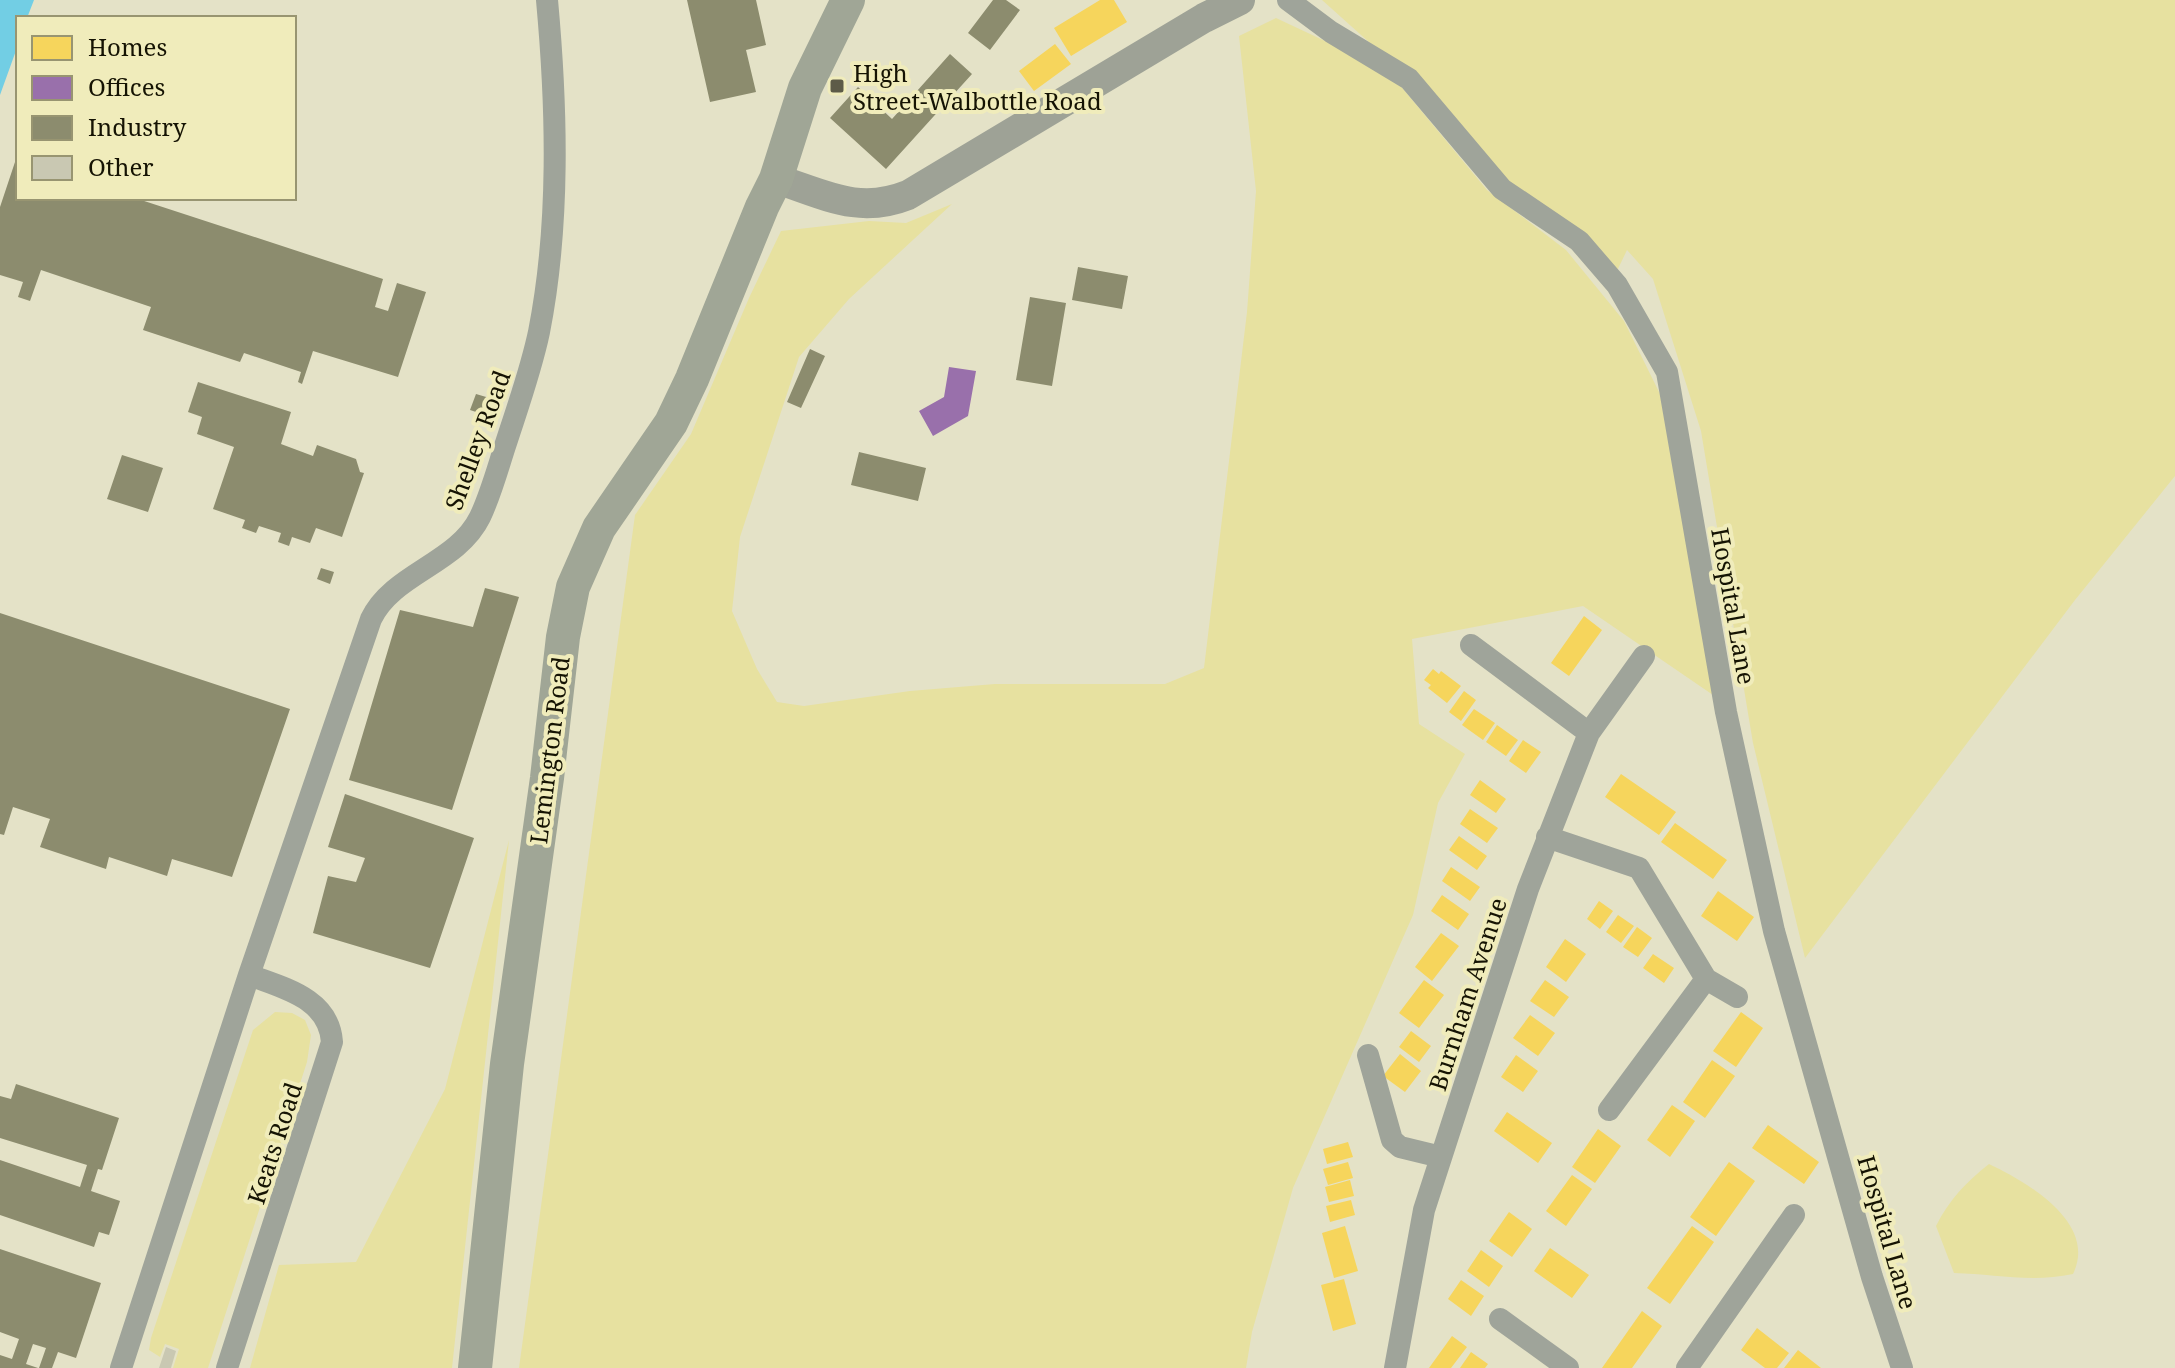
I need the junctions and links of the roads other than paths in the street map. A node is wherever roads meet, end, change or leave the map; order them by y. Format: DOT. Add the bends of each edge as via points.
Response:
graph roads {
  1 [pos="547,0"];
  2 [pos="848,0"];
  3 [pos="1240,0"];
  4 [pos="1288,0"];
  5 [pos="776,179"];
  6 [pos="1471,645"];
  7 [pos="1644,656"];
  8 [pos="1589,733"];
  9 [pos="1547,837"];
  10 [pos="249,975"];
  11 [pos="1706,979"];
  12 [pos="1737,997"];
  13 [pos="1368,1055"];
  14 [pos="1609,1110"];
  15 [pos="1441,1157"];
  16 [pos="1794,1215"];
  17 [pos="1500,1319"];
  18 [pos="121,1368"];
  19 [pos="227,1368"];
  20 [pos="475,1368"];
  21 [pos="1395,1368"];
  22 [pos="1568,1368"];
  23 [pos="1687,1368"];
  24 [pos="1902,1368"];
  1 -- 10 [label="street, Shelley Road" via="553,184 549,260 525,387 490,493 471,531 384,600 371,619"];
  2 -- 5 [label="main road, Lemington Road" via="805,88"];
  3 -- 5 [label="street" via="899,198 872,205 851,203"];
  4 -- 24 [label="street, Hospital Lane" via="1409,79 1502,189 1579,241 1617,285 1667,372 1726,712 1774,931"];
  5 -- 20 [label="main road, Lemington Road" via="671,423 599,528 573,587 507,1064"];
  6 -- 8 [label="street"];
  7 -- 8 [label="street, Burnham Avenue"];
  8 -- 9 [label="street, Burnham Avenue"];
  9 -- 11 [label="street" via="1639,868"];
  9 -- 15 [label="street, Burnham Avenue"];
  10 -- 18 [label="street, Shelley Road"];
  10 -- 19 [label="street, Keats Road" via="307,998 326,1019 332,1042"];
  11 -- 12 [label="street"];
  11 -- 14 [label="street"];
  13 -- 15 [label="street" via="1392,1140"];
  15 -- 21 [label="street, Burnham Avenue" via="1424,1210"];
  16 -- 23 [label="street"];
  17 -- 22 [label="street"];
}
